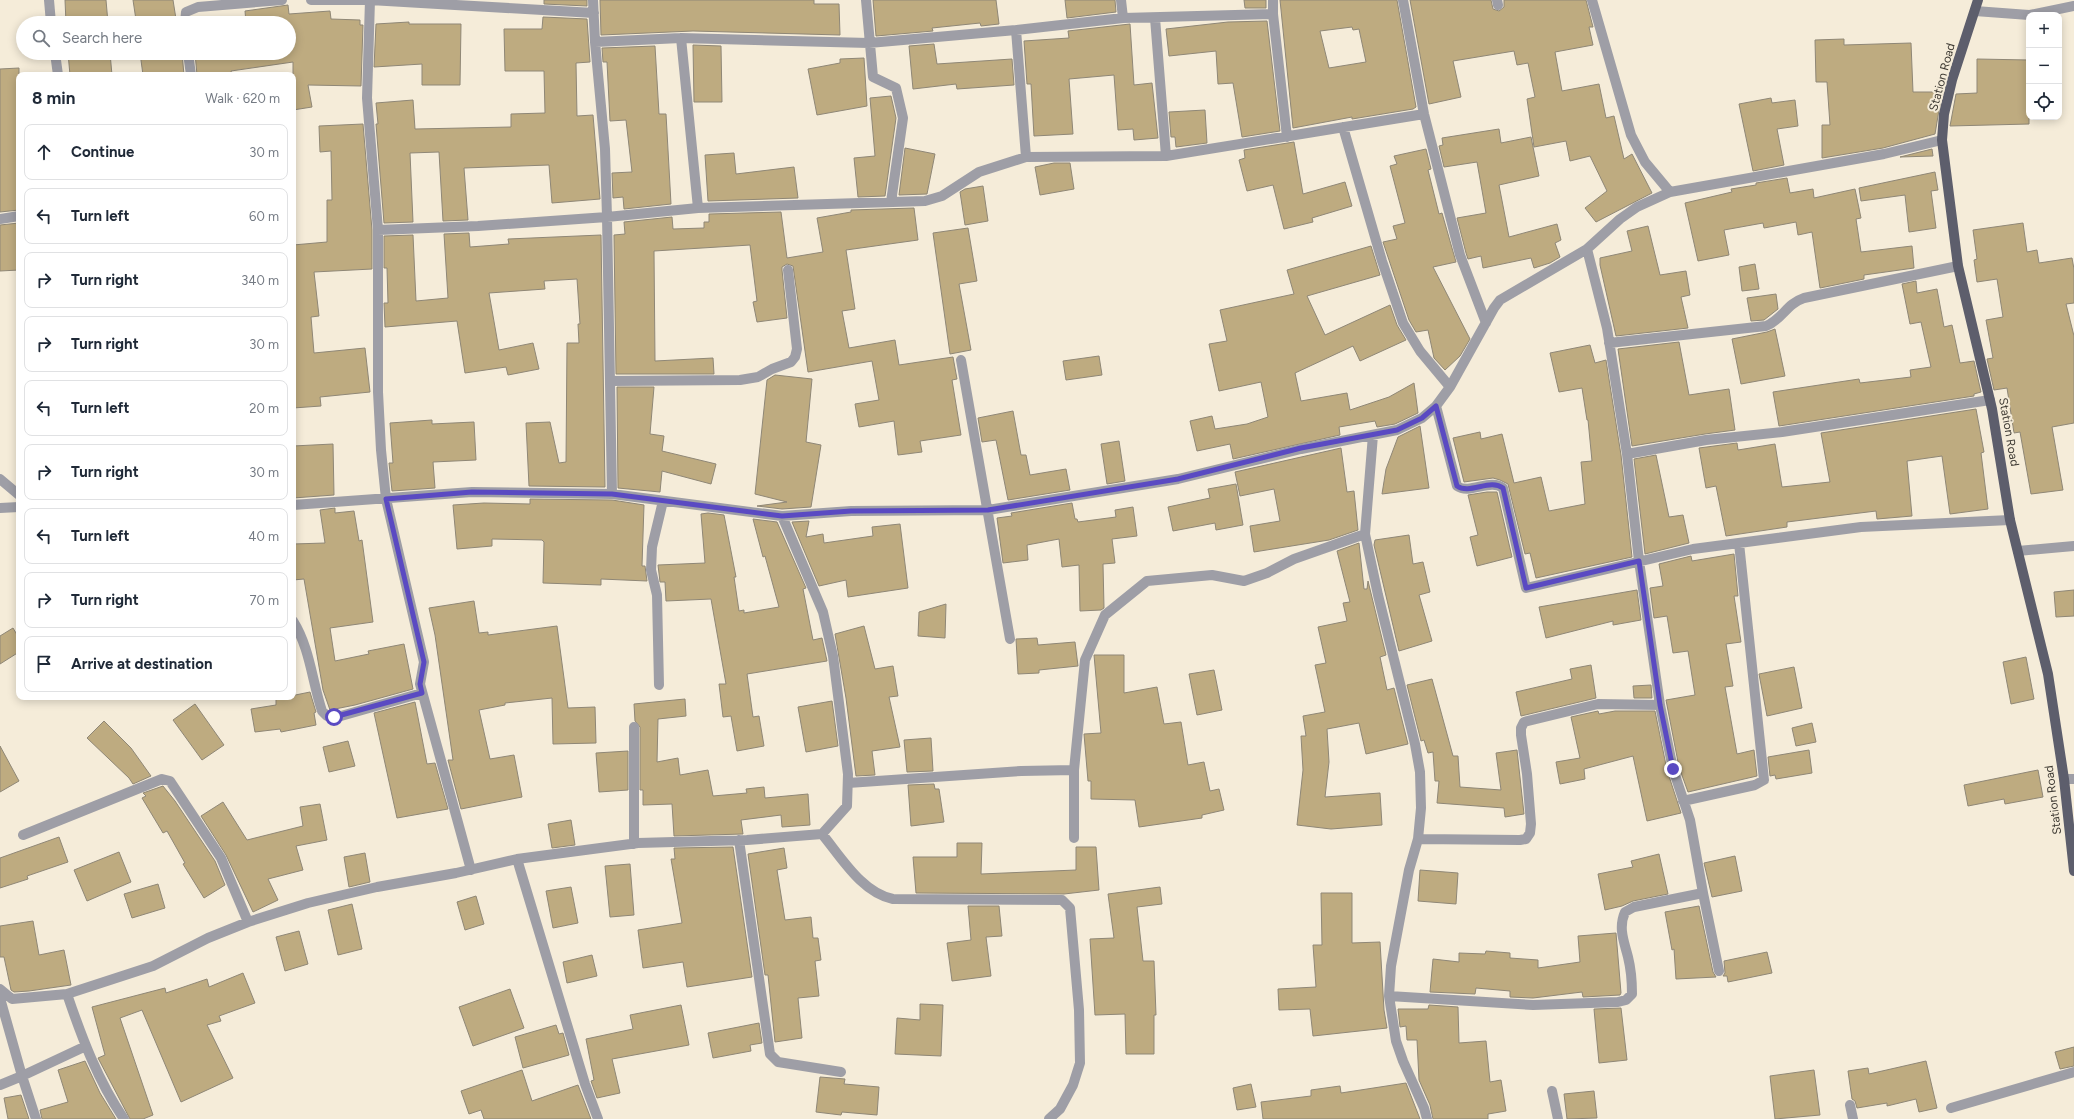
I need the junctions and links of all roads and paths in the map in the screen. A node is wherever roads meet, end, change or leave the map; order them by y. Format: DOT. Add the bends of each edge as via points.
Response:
graph roads {
  1 [pos="49,0"];
  2 [pos="282,0"];
  3 [pos="311,0"];
  4 [pos="370,0"];
  5 [pos="593,0"];
  6 [pos="866,0"];
  7 [pos="1121,0"];
  8 [pos="1273,0"];
  9 [pos="1403,0"];
  10 [pos="1592,0"];
  11 [pos="1978,0"];
  12 [pos="2074,6"];
  13 [pos="1976,11"];
  14 [pos="594,12"];
  15 [pos="2044,12"];
  16 [pos="1273,14"];
  17 [pos="2026,15"];
  18 [pos="50,16"];
  19 [pos="185,16"];
  20 [pos="1123,18"];
  21 [pos="1155,18"];
  22 [pos="1016,30"];
  23 [pos="681,38"];
  24 [pos="595,42"];
  25 [pos="869,43"];
  26 [pos="56,60"];
  27 [pos="189,60"];
  28 [pos="58,72"];
  29 [pos="191,72"];
  30 [pos="1424,114"];
  31 [pos="1343,128"];
  32 [pos="1287,137"];
  33 [pos="1942,140"];
  34 [pos="1166,156"];
  35 [pos="1026,157"];
  36 [pos="1670,192"];
  37 [pos="891,202"];
  38 [pos="698,208"];
  39 [pos="16,216"];
  40 [pos="607,217"];
  41 [pos="0,219"];
  42 [pos="378,230"];
  43 [pos="1587,249"];
  44 [pos="1958,266"];
  45 [pos="788,270"];
  46 [pos="1486,323"];
  47 [pos="1609,343"];
  48 [pos="961,360"];
  49 [pos="611,381"];
  50 [pos="1450,387"];
  51 [pos="1990,400"];
  52 [pos="1436,406"];
  53 [pos="1373,435"];
  54 [pos="1627,454"];
  55 [pos="0,479"];
  56 [pos="16,492"];
  57 [pos="612,494"];
  58 [pos="386,499"];
  59 [pos="663,501"];
  60 [pos="296,505"];
  61 [pos="16,507"];
  62 [pos="0,508"];
  63 [pos="988,510"];
  64 [pos="782,516"];
  65 [pos="2010,520"];
  66 [pos="1365,534"];
  67 [pos="1739,543"];
  68 [pos="2074,546"];
  69 [pos="2018,551"];
  70 [pos="1639,561"];
  71 [pos="296,626"];
  72 [pos="1010,639"];
  73 [pos="659,685"];
  74 [pos="422,693"];
  75 [pos="1660,705"];
  76 [pos="634,727"];
  77 [pos="1074,770"];
  78 [pos="2069,779"];
  79 [pos="848,783"];
  80 [pos="1683,801"];
  81 [pos="24,834"];
  82 [pos="822,834"];
  83 [pos="1074,838"];
  84 [pos="1418,838"];
  85 [pos="739,840"];
  86 [pos="634,844"];
  87 [pos="517,859"];
  88 [pos="471,870"];
  89 [pos="2074,871"];
  90 [pos="1702,893"];
  91 [pos="248,922"];
  92 [pos="1719,971"];
  93 [pos="0,989"];
  94 [pos="67,994"];
  95 [pos="1389,996"];
  96 [pos="0,998"];
  97 [pos="86,1046"];
  98 [pos="841,1072"];
  99 [pos="2074,1072"];
  100 [pos="22,1076"];
  101 [pos="0,1085"];
  102 [pos="1552,1091"];
  103 [pos="1850,1105"];
  104 [pos="1951,1108"];
  105 [pos="36,1119"];
  106 [pos="124,1119"];
  107 [pos="598,1119"];
  108 [pos="1049,1119"];
  109 [pos="1427,1119"];
  110 [pos="1558,1119"];
  111 [pos="1852,1119"];
  1 -- 18 [label="street"];
  2 -- 19 [label="street" via="198,7 186,12"];
  3 -- 4 [label="street"];
  4 -- 14 [label="street"];
  4 -- 42 [label="street" via="367,98"];
  5 -- 14 [label="street"];
  6 -- 25 [label="street"];
  7 -- 20 [label="street"];
  8 -- 16 [label="street"];
  9 -- 30 [label="street"];
  10 -- 36 [label="street" via="1631,135 1645,162"];
  11 -- 13 [label="main road, Station Road"];
  12 -- 15 [label="street"];
  13 -- 17 [label="street"];
  13 -- 33 [label="main road, Station Road" via="1952,80 1944,114"];
  14 -- 24 [label="street"];
  16 -- 21 [label="street"];
  16 -- 32 [label="street"];
  20 -- 21 [label="street"];
  20 -- 22 [label="street"];
  21 -- 34 [label="street"];
  22 -- 25 [label="street"];
  22 -- 35 [label="street"];
  23 -- 24 [label="street"];
  23 -- 25 [label="street"];
  23 -- 38 [label="street"];
  24 -- 40 [label="street" via="605,149"];
  25 -- 37 [label="street" via="873,77 896,88 902,118"];
  26 -- 28 [label="street"];
  27 -- 29 [label="street"];
  30 -- 31 [label="street"];
  30 -- 46 [label="street" via="1460,255"];
  31 -- 32 [label="street"];
  31 -- 50 [label="street" via="1403,324 1420,351"];
  32 -- 34 [label="street"];
  33 -- 36 [label="street" via="1884,154"];
  33 -- 44 [label="main road, Station Road"];
  34 -- 35 [label="street"];
  35 -- 37 [label="street" via="980,172 942,196 925,201"];
  36 -- 43 [label="street" via="1637,207"];
  37 -- 38 [label="street"];
  38 -- 40 [label="street"];
  39 -- 41 [label="street"];
  40 -- 42 [label="street"];
  40 -- 49 [label="street"];
  42 -- 58 [label="street" via="378,392"];
  43 -- 46 [label="street" via="1500,300"];
  43 -- 47 [label="street"];
  44 -- 47 [label="street" via="1804,298 1791,304 1780,318 1766,326"];
  44 -- 51 [label="main road, Station Road"];
  45 -- 49 [label="street" via="797,349 791,362 758,377 740,380"];
  46 -- 50 [label="street"];
  47 -- 54 [label="street"];
  48 -- 63 [label="street"];
  49 -- 57 [label="street"];
  50 -- 52 [label="street"];
  51 -- 54 [label="street" via="1782,432 1706,440"];
  51 -- 65 [label="main road, Station Road"];
  52 -- 53 [label="street" via="1422,418 1397,430"];
  52 -- 70 [label="street" via="1457,486 1463,489 1494,485 1503,488 1526,588"];
  53 -- 63 [label="street" via="1301,448 1178,479"];
  53 -- 66 [label="street"];
  54 -- 70 [label="street"];
  55 -- 56 [label="street"];
  57 -- 58 [label="street" via="472,492"];
  57 -- 59 [label="street"];
  58 -- 60 [label="street"];
  58 -- 74 [label="street" via="424,662 420,684"];
  59 -- 64 [label="street"];
  59 -- 73 [label="street" via="652,547 651,570 657,595"];
  61 -- 62 [label="street"];
  63 -- 64 [label="street" via="851,511"];
  63 -- 72 [label="street"];
  64 -- 79 [label="street" via="822,612 833,656"];
  65 -- 67 [label="street" via="1861,527"];
  65 -- 69 [label="main road, Station Road"];
  66 -- 77 [label="street" via="1294,559 1244,581 1212,575 1147,581 1105,615 1085,660"];
  66 -- 84 [label="street" via="1420,772 1421,808"];
  67 -- 70 [label="street" via="1693,549"];
  67 -- 80 [label="street" via="1764,780 1756,785"];
  68 -- 69 [label="street"];
  69 -- 78 [label="main road, Station Road" via="2048,674"];
  70 -- 75 [label="street"];
  71 -- 74 [label="street" via="306,650 322,711 327,716 341,716"];
  74 -- 88 [label="street"];
  75 -- 80 [label="street" via="1673,769"];
  75 -- 84 [label="street" via="1598,704 1524,722 1521,735 1531,824 1526,839"];
  76 -- 86 [label="street"];
  77 -- 79 [label="street" via="1021,771"];
  77 -- 83 [label="street"];
  78 -- 89 [label="main road, Station Road"];
  79 -- 82 [label="street" via="847,806"];
  80 -- 90 [label="street" via="1690,820"];
  81 -- 91 [label="street" via="162,779 170,781 220,858"];
  82 -- 85 [label="street"];
  82 -- 108 [label="street" via="861,880 883,897 1062,900 1070,908 1079,1010 1080,1063 1073,1085 1060,1109"];
  84 -- 95 [label="street" via="1391,966"];
  85 -- 86 [label="street"];
  85 -- 98 [label="street" via="770,1054 778,1062"];
  86 -- 87 [label="street"];
  87 -- 88 [label="street"];
  87 -- 107 [label="street" via="584,1084"];
  88 -- 91 [label="street" via="308,903"];
  90 -- 92 [label="street"];
  90 -- 95 [label="street" via="1634,906 1625,912 1621,928 1629,958 1632,994 1626,1000 1533,1005"];
  91 -- 94 [label="street" via="208,938 153,966"];
  93 -- 94 [label="street" via="12,1000"];
  94 -- 97 [label="street"];
  95 -- 109 [label="street" via="1396,1040"];
  96 -- 100 [label="street"];
  97 -- 100 [label="street"];
  97 -- 106 [label="street" via="110,1098"];
  99 -- 104 [label="street"];
  100 -- 101 [label="street"];
  100 -- 105 [label="street"];
  102 -- 110 [label="street"];
  103 -- 111 [label="street"];
}
